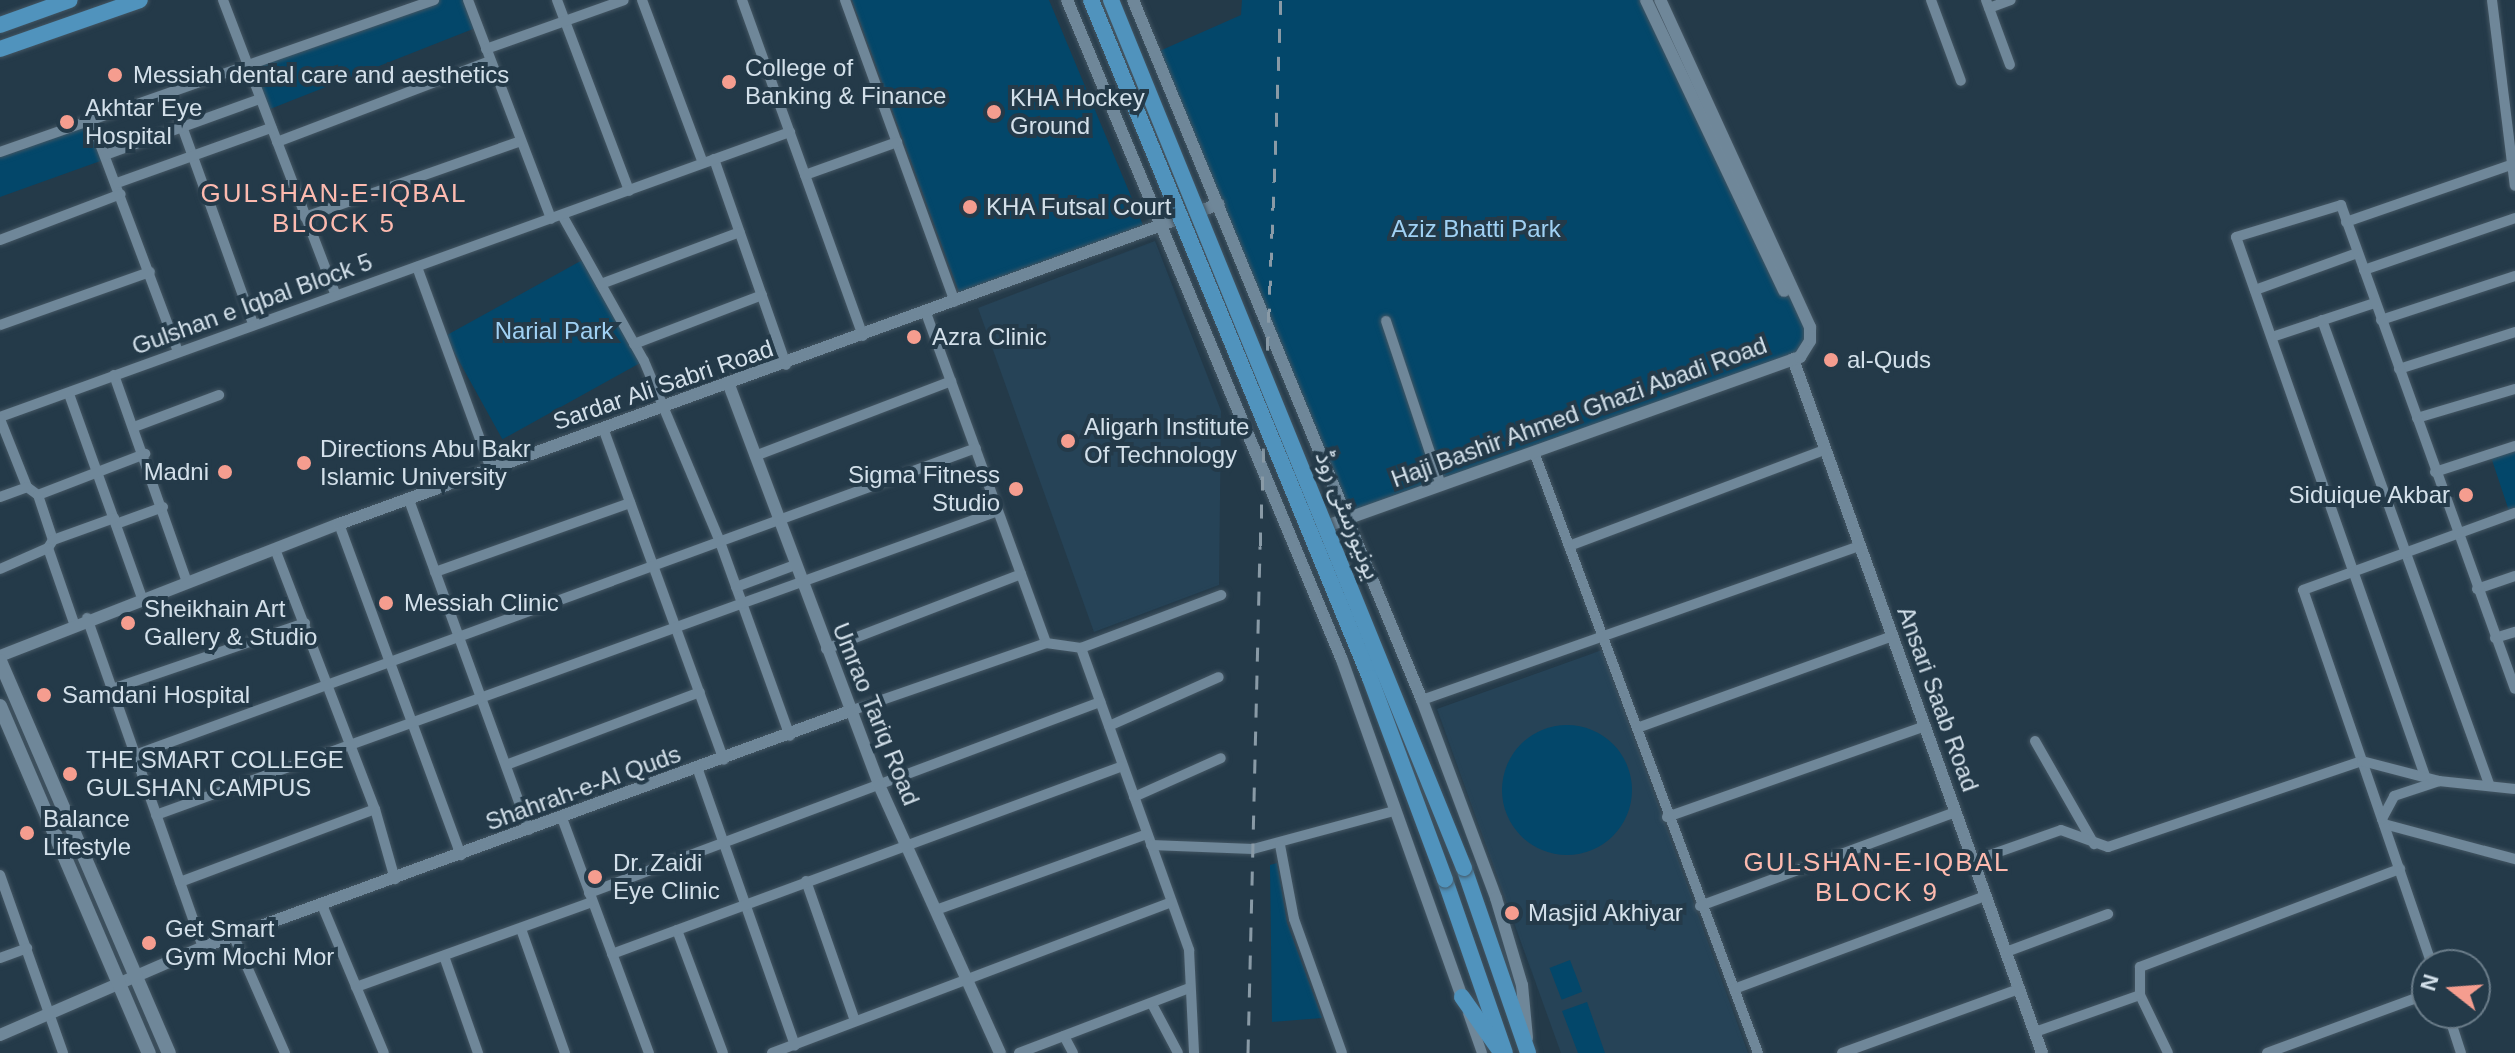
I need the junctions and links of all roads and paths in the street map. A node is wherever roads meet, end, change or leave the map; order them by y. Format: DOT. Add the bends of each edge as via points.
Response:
graph roads {
  1 [pos="70,0"];
  2 [pos="140,0"];
  3 [pos="223,0"];
  4 [pos="434,0"];
  5 [pos="468,0"];
  6 [pos="557,0"];
  7 [pos="624,0"];
  8 [pos="642,0"];
  9 [pos="742,0"];
  10 [pos="845,0"];
  11 [pos="1067,0"];
  12 [pos="1091,0"];
  13 [pos="1111,0"];
  14 [pos="1133,0"];
  15 [pos="1646,0"];
  16 [pos="1660,0"];
  17 [pos="1931,0"];
  18 [pos="2011,0"];
  19 [pos="2492,0"];
  20 [pos="1987,4"];
  21 [pos="43,5"];
  22 [pos="565,23"];
  23 [pos="0,25"];
  24 [pos="0,49"];
  25 [pos="486,49"];
  26 [pos="490,61"];
  27 [pos="2010,65"];
  28 [pos="247,66"];
  29 [pos="1961,81"];
  30 [pos="170,93"];
  31 [pos="260,99"];
  32 [pos="91,120"];
  33 [pos="182,127"];
  34 [pos="271,128"];
  35 [pos="790,132"];
  36 [pos="521,141"];
  37 [pos="277,142"];
  38 [pos="897,142"];
  39 [pos="0,152"];
  40 [pos="105,155"];
  41 [pos="193,156"];
  42 [pos="708,161"];
  43 [pos="2511,165"];
  44 [pos="805,175"];
  45 [pos="2515,180"];
  46 [pos="119,189"];
  47 [pos="629,191"];
  48 [pos="1219,204"];
  49 [pos="305,217"];
  50 [pos="556,217"];
  51 [pos="2515,218"];
  52 [pos="2346,222"];
  53 [pos="1162,226"];
  54 [pos="740,232"];
  55 [pos="0,240"];
  56 [pos="2357,253"];
  57 [pos="417,267"];
  58 [pos="2364,270"];
  59 [pos="150,272"];
  60 [pos="2515,276"];
  61 [pos="601,284"];
  62 [pos="2255,290"];
  63 [pos="335,294"];
  64 [pos="762,295"];
  65 [pos="955,302"];
  66 [pos="2375,303"];
  67 [pos="926,313"];
  68 [pos="2322,320"];
  69 [pos="2381,320"];
  70 [pos="1386,321"];
  71 [pos="253,324"];
  72 [pos="0,325"];
  73 [pos="2515,332"];
  74 [pos="1810,334"];
  75 [pos="863,336"];
  76 [pos="2272,337"];
  77 [pos="634,344"];
  78 [pos="178,352"];
  79 [pos="1793,359"];
  80 [pos="786,365"];
  81 [pos="2399,369"];
  82 [pos="114,375"];
  83 [pos="951,381"];
  84 [pos="729,385"];
  85 [pos="2515,389"];
  86 [pos="69,394"];
  87 [pos="219,395"];
  88 [pos="664,407"];
  89 [pos="0,418"];
  90 [pos="2417,418"];
  91 [pos="134,427"];
  92 [pos="603,428"];
  93 [pos="2515,446"];
  94 [pos="976,448"];
  95 [pos="1825,450"];
  96 [pos="1534,452"];
  97 [pos="145,454"];
  98 [pos="755,456"];
  99 [pos="491,469"];
  100 [pos="98,470"];
  101 [pos="2435,472"];
  102 [pos="1441,485"];
  103 [pos="27,487"];
  104 [pos="38,495"];
  105 [pos="0,497"];
  106 [pos="409,500"];
  107 [pos="630,503"];
  108 [pos="163,507"];
  109 [pos="998,511"];
  110 [pos="2515,513"];
  111 [pos="1348,515"];
  112 [pos="778,519"];
  113 [pos="115,521"];
  114 [pos="339,524"];
  115 [pos="2456,534"];
  116 [pos="1293,540"];
  117 [pos="720,542"];
  118 [pos="50,544"];
  119 [pos="1569,546"];
  120 [pos="1860,546"];
  121 [pos="275,549"];
  122 [pos="2406,553"];
  123 [pos="795,565"];
  124 [pos="653,566"];
  125 [pos="0,569"];
  126 [pos="435,572"];
  127 [pos="2354,573"];
  128 [pos="1021,574"];
  129 [pos="2515,576"];
  130 [pos="186,580"];
  131 [pos="802,584"];
  132 [pos="736,587"];
  133 [pos="2477,589"];
  134 [pos="1221,595"];
  135 [pos="142,598"];
  136 [pos="742,604"];
  137 [pos="81,621"];
  138 [pos="305,623"];
  139 [pos="677,631"];
  140 [pos="2515,632"];
  141 [pos="458,636"];
  142 [pos="1601,636"];
  143 [pos="1892,636"];
  144 [pos="2495,638"];
  145 [pos="1046,643"];
  146 [pos="1081,648"];
  147 [pos="826,649"];
  148 [pos="0,658"];
  149 [pos="389,661"];
  150 [pos="1219,677"];
  151 [pos="328,685"];
  152 [pos="112,689"];
  153 [pos="2515,689"];
  154 [pos="700,692"];
  155 [pos="481,699"];
  156 [pos="1422,700"];
  157 [pos="1100,702"];
  158 [pos="0,706"];
  159 [pos="850,711"];
  160 [pos="413,724"];
  161 [pos="1109,726"];
  162 [pos="1925,726"];
  163 [pos="1637,728"];
  164 [pos="790,736"];
  165 [pos="2035,741"];
  166 [pos="351,747"];
  167 [pos="135,755"];
  168 [pos="1221,758"];
  169 [pos="724,760"];
  170 [pos="2362,761"];
  171 [pos="506,765"];
  172 [pos="1123,766"];
  173 [pos="698,770"];
  174 [pos="2425,776"];
  175 [pos="2439,781"];
  176 [pos="879,785"];
  177 [pos="2490,786"];
  178 [pos="2515,789"];
  179 [pos="1134,797"];
  180 [pos="375,809"];
  181 [pos="1394,811"];
  182 [pos="1956,812"];
  183 [pos="156,815"];
  184 [pos="1667,817"];
  185 [pos="562,818"];
  186 [pos="2383,822"];
  187 [pos="529,830"];
  188 [pos="1149,839"];
  189 [pos="723,843"];
  190 [pos="905,844"];
  191 [pos="2094,844"];
  192 [pos="1280,845"];
  193 [pos="461,855"];
  194 [pos="2515,859"];
  195 [pos="1973,861"];
  196 [pos="2400,869"];
  197 [pos="395,879"];
  198 [pos="1,880"];
  199 [pos="806,881"];
  200 [pos="180,882"];
  201 [pos="1986,896"];
  202 [pos="591,897"];
  203 [pos="1171,902"];
  204 [pos="745,904"];
  205 [pos="322,905"];
  206 [pos="1700,906"];
  207 [pos="936,910"];
  208 [pos="2108,914"];
  209 [pos="521,929"];
  210 [pos="677,930"];
  211 [pos="234,937"];
  212 [pos="203,947"];
  213 [pos="27,948"];
  214 [pos="2427,949"];
  215 [pos="2006,952"];
  216 [pos="612,954"];
  217 [pos="444,956"];
  218 [pos="0,958"];
  219 [pos="967,975"];
  220 [pos="136,976"];
  221 [pos="119,986"];
  222 [pos="356,987"];
  223 [pos="1189,988"];
  224 [pos="1734,989"];
  225 [pos="2019,989"];
  226 [pos="2140,995"];
  227 [pos="1462,997"];
  228 [pos="2411,1000"];
  229 [pos="1152,1004"];
  230 [pos="50,1016"];
  231 [pos="855,1021"];
  232 [pos="2453,1029"];
  233 [pos="2035,1032"];
  234 [pos="0,1035"];
  235 [pos="1064,1036"];
  236 [pos="795,1045"];
  237 [pos="63,1053"];
  238 [pos="149,1053"];
  239 [pos="169,1053"];
  240 [pos="285,1053"];
  241 [pos="384,1053"];
  242 [pos="478,1053"];
  243 [pos="565,1053"];
  244 [pos="649,1053"];
  245 [pos="723,1053"];
  246 [pos="772,1053"];
  247 [pos="1000,1053"];
  248 [pos="1019,1053"];
  249 [pos="1073,1053"];
  250 [pos="1178,1053"];
  251 [pos="1194,1053"];
  252 [pos="1342,1053"];
  253 [pos="1482,1053"];
  254 [pos="1503,1053"];
  255 [pos="1528,1053"];
  256 [pos="1758,1053"];
  257 [pos="1842,1053"];
  258 [pos="2042,1053"];
  259 [pos="2168,1053"];
  260 [pos="2267,1053"];
  261 [pos="2461,1053"];
  1 -- 21 [label="main road"];
  2 -- 24 [label="main road"];
  3 -- 28 [label="street"];
  4 -- 28 [label="street"];
  5 -- 25 [label="street"];
  6 -- 22 [label="street"];
  7 -- 22 [label="street"];
  8 -- 42 [label="street"];
  9 -- 35 [label="street"];
  10 -- 38 [label="street"];
  11 -- 53 [label="street"];
  12 -- 254 [label="main road, یونیورسٹی روڈ, bridge" via="1370,678"];
  13 -- 255 [label="main road, یونیورسٹی روڈ, bridge" via="1464,868"];
  14 -- 48 [label="street"];
  15 -- 74 [label="street" via="1802,329"];
  16 -- 74 [label="street"];
  17 -- 29 [label="street"];
  18 -- 20 [label="street"];
  19 -- 43 [label="street"];
  20 -- 27 [label="street"];
  21 -- 23 [label="main road"];
  22 -- 25 [label="street"];
  22 -- 47 [label="street"];
  25 -- 26 [label="street"];
  26 -- 36 [label="street"];
  26 -- 37 [label="street"];
  28 -- 30 [label="street"];
  28 -- 31 [label="street"];
  30 -- 32 [label="street"];
  30 -- 33 [label="street"];
  31 -- 33 [label="street"];
  31 -- 34 [label="street"];
  32 -- 39 [label="street"];
  32 -- 40 [label="street"];
  33 -- 40 [label="street"];
  33 -- 41 [label="street"];
  34 -- 37 [label="street"];
  34 -- 41 [label="street"];
  35 -- 42 [label="street, Gulshan e Iqbal Block 5"];
  35 -- 44 [label="street"];
  36 -- 49 [label="street"];
  36 -- 50 [label="street"];
  37 -- 49 [label="street"];
  38 -- 44 [label="street"];
  38 -- 65 [label="street"];
  40 -- 46 [label="street"];
  41 -- 46 [label="street"];
  41 -- 71 [label="street"];
  42 -- 47 [label="street, Gulshan e Iqbal Block 5"];
  42 -- 54 [label="street"];
  43 -- 45 [label="street"];
  43 -- 52 [label="street"];
  44 -- 75 [label="street"];
  46 -- 55 [label="street"];
  46 -- 59 [label="street"];
  47 -- 50 [label="street, Gulshan e Iqbal Block 5"];
  48 -- 53 [label="street, Sardar Ali Sabri Road"];
  48 -- 111 [label="street"];
  49 -- 63 [label="street"];
  50 -- 57 [label="street, Gulshan e Iqbal Block 5"];
  50 -- 61 [label="street"];
  51 -- 58 [label="street"];
  52 -- 56 [label="street"];
  52 -- 62 [label="street" via="2338,204 2236,237"];
  53 -- 65 [label="street, Sardar Ali Sabri Road"];
  53 -- 116 [label="street"];
  54 -- 61 [label="street"];
  54 -- 64 [label="street"];
  56 -- 58 [label="street"];
  56 -- 62 [label="street"];
  57 -- 63 [label="street, Gulshan e Iqbal Block 5"];
  57 -- 99 [label="street"];
  58 -- 66 [label="street"];
  59 -- 72 [label="street"];
  59 -- 78 [label="street"];
  60 -- 69 [label="street"];
  61 -- 77 [label="street"];
  62 -- 76 [label="street"];
  63 -- 71 [label="street, Gulshan e Iqbal Block 5"];
  64 -- 77 [label="street"];
  64 -- 80 [label="street"];
  65 -- 67 [label="street, Sardar Ali Sabri Road"];
  66 -- 68 [label="street"];
  66 -- 69 [label="street"];
  67 -- 75 [label="street, Sardar Ali Sabri Road"];
  67 -- 83 [label="street"];
  68 -- 76 [label="street"];
  68 -- 122 [label="street"];
  69 -- 81 [label="street"];
  70 -- 102 [label="street"];
  71 -- 78 [label="street, Gulshan e Iqbal Block 5"];
  73 -- 81 [label="street"];
  74 -- 79 [label="street, Haji Bashir Ahmed Ghazi Abadi Road" via="1800,357"];
  75 -- 80 [label="street, Sardar Ali Sabri Road"];
  76 -- 127 [label="street"];
  77 -- 88 [label="street"];
  78 -- 82 [label="street, Gulshan e Iqbal Block 5"];
  79 -- 95 [label="street, Ansari Saab Road"];
  79 -- 96 [label="street, Haji Bashir Ahmed Ghazi Abadi Road"];
  80 -- 84 [label="street, Sardar Ali Sabri Road"];
  81 -- 90 [label="street"];
  82 -- 86 [label="street, Gulshan e Iqbal Block 5"];
  82 -- 91 [label="street"];
  83 -- 94 [label="street"];
  83 -- 98 [label="street"];
  84 -- 88 [label="street, Sardar Ali Sabri Road"];
  84 -- 98 [label="street, Umrao Tariq Road"];
  85 -- 90 [label="street"];
  86 -- 89 [label="street, Gulshan e Iqbal Block 5"];
  86 -- 100 [label="street"];
  87 -- 91 [label="street"];
  88 -- 92 [label="street, Sardar Ali Sabri Road"];
  88 -- 117 [label="street"];
  89 -- 103 [label="street"];
  90 -- 101 [label="street"];
  91 -- 97 [label="street"];
  92 -- 99 [label="street, Sardar Ali Sabri Road"];
  92 -- 107 [label="street"];
  93 -- 101 [label="street"];
  94 -- 109 [label="street"];
  94 -- 112 [label="street"];
  95 -- 119 [label="street"];
  95 -- 120 [label="street, Ansari Saab Road"];
  96 -- 102 [label="street, Haji Bashir Ahmed Ghazi Abadi Road"];
  96 -- 119 [label="street"];
  97 -- 100 [label="street"];
  97 -- 108 [label="street"];
  98 -- 112 [label="street, Umrao Tariq Road"];
  99 -- 106 [label="street, Sardar Ali Sabri Road"];
  100 -- 104 [label="street"];
  100 -- 113 [label="street"];
  101 -- 115 [label="street"];
  102 -- 111 [label="street, Haji Bashir Ahmed Ghazi Abadi Road"];
  103 -- 104 [label="street"];
  103 -- 105 [label="street"];
  104 -- 118 [label="street"];
  106 -- 114 [label="street, Sardar Ali Sabri Road"];
  106 -- 126 [label="street"];
  107 -- 124 [label="street"];
  107 -- 126 [label="street"];
  108 -- 113 [label="street"];
  108 -- 130 [label="street"];
  109 -- 128 [label="street"];
  109 -- 131 [label="street"];
  110 -- 115 [label="street"];
  111 -- 116 [label="street, Haji Bashir Ahmed Ghazi Abadi Road"];
  111 -- 156 [label="street"];
  112 -- 117 [label="street"];
  112 -- 123 [label="street, Umrao Tariq Road"];
  113 -- 118 [label="street"];
  113 -- 135 [label="street"];
  114 -- 121 [label="street, Sardar Ali Sabri Road"];
  114 -- 149 [label="street"];
  115 -- 122 [label="street"];
  115 -- 133 [label="street"];
  116 -- 181 [label="street" via="1342,660"];
  117 -- 124 [label="street"];
  117 -- 132 [label="street"];
  118 -- 125 [label="street"];
  118 -- 137 [label="street"];
  119 -- 142 [label="street"];
  120 -- 142 [label="street"];
  120 -- 143 [label="street, Ansari Saab Road"];
  121 -- 130 [label="street, Sardar Ali Sabri Road"];
  121 -- 138 [label="street"];
  122 -- 127 [label="street"];
  122 -- 177 [label="street"];
  123 -- 131 [label="street, Umrao Tariq Road"];
  123 -- 132 [label="street"];
  124 -- 139 [label="street"];
  124 -- 141 [label="street"];
  126 -- 141 [label="street"];
  127 -- 170 [label="street" via="2303,590"];
  127 -- 174 [label="street"];
  128 -- 145 [label="street"];
  128 -- 147 [label="street"];
  129 -- 133 [label="street"];
  130 -- 135 [label="street, Sardar Ali Sabri Road"];
  131 -- 136 [label="street"];
  131 -- 147 [label="street, Umrao Tariq Road"];
  132 -- 136 [label="street"];
  133 -- 144 [label="street"];
  134 -- 146 [label="street"];
  135 -- 137 [label="street, Sardar Ali Sabri Road"];
  136 -- 139 [label="street"];
  136 -- 164 [label="street"];
  137 -- 148 [label="street, Sardar Ali Sabri Road"];
  137 -- 152 [label="street"];
  138 -- 151 [label="street"];
  138 -- 152 [label="street"];
  139 -- 154 [label="street"];
  139 -- 155 [label="street"];
  140 -- 144 [label="street"];
  141 -- 149 [label="street"];
  141 -- 155 [label="street"];
  142 -- 156 [label="street"];
  142 -- 163 [label="street"];
  143 -- 162 [label="street, Ansari Saab Road"];
  143 -- 163 [label="street"];
  144 -- 153 [label="street"];
  145 -- 146 [label="street"];
  145 -- 159 [label="street, Shahrah-e-Al Quds"];
  146 -- 157 [label="street"];
  147 -- 159 [label="street, Umrao Tariq Road"];
  148 -- 220 [label="main road"];
  149 -- 151 [label="street"];
  149 -- 160 [label="street"];
  150 -- 161 [label="street"];
  151 -- 166 [label="street"];
  151 -- 167 [label="street"];
  152 -- 167 [label="street"];
  154 -- 169 [label="street"];
  154 -- 171 [label="street"];
  155 -- 160 [label="street"];
  155 -- 171 [label="street"];
  156 -- 255 [label="street" via="1522,985"];
  157 -- 161 [label="street"];
  157 -- 176 [label="street"];
  158 -- 221 [label="main road"];
  159 -- 164 [label="street, Shahrah-e-Al Quds"];
  159 -- 176 [label="street, Umrao Tariq Road"];
  160 -- 166 [label="street"];
  160 -- 193 [label="street"];
  161 -- 172 [label="street"];
  162 -- 182 [label="street, Ansari Saab Road"];
  162 -- 184 [label="street"];
  163 -- 184 [label="street"];
  164 -- 169 [label="street, Shahrah-e-Al Quds"];
  165 -- 191 [label="street"];
  166 -- 180 [label="street"];
  166 -- 183 [label="street"];
  167 -- 183 [label="street"];
  168 -- 179 [label="street"];
  169 -- 173 [label="street, Shahrah-e-Al Quds"];
  170 -- 174 [label="street"];
  170 -- 186 [label="street"];
  170 -- 191 [label="street" via="2108,847"];
  171 -- 187 [label="street"];
  172 -- 179 [label="street"];
  172 -- 190 [label="street"];
  173 -- 185 [label="street, Shahrah-e-Al Quds"];
  173 -- 189 [label="street"];
  174 -- 175 [label="street"];
  175 -- 177 [label="street"];
  175 -- 186 [label="street" via="2403,789 2394,796"];
  176 -- 189 [label="street"];
  176 -- 190 [label="street, Umrao Tariq Road"];
  177 -- 178 [label="street"];
  179 -- 188 [label="street"];
  180 -- 197 [label="street"];
  180 -- 200 [label="street"];
  181 -- 192 [label="street"];
  181 -- 227 [label="street"];
  182 -- 195 [label="street, Ansari Saab Road"];
  182 -- 206 [label="street"];
  183 -- 200 [label="street"];
  184 -- 206 [label="street"];
  185 -- 187 [label="street, Shahrah-e-Al Quds"];
  185 -- 202 [label="street"];
  186 -- 194 [label="street"];
  186 -- 196 [label="street"];
  187 -- 193 [label="street, Shahrah-e-Al Quds"];
  188 -- 192 [label="street" via="1253,849"];
  188 -- 203 [label="street"];
  188 -- 207 [label="street"];
  189 -- 202 [label="street"];
  189 -- 204 [label="street"];
  190 -- 199 [label="street"];
  190 -- 207 [label="street, Umrao Tariq Road"];
  191 -- 195 [label="street" via="2061,830"];
  192 -- 252 [label="street" via="1294,919"];
  193 -- 197 [label="street, Shahrah-e-Al Quds"];
  195 -- 201 [label="street, Ansari Saab Road"];
  196 -- 214 [label="street"];
  196 -- 226 [label="street" via="2140,967"];
  197 -- 205 [label="street, Shahrah-e-Al Quds"];
  198 -- 213 [label="street"];
  199 -- 204 [label="street"];
  199 -- 231 [label="street"];
  200 -- 212 [label="street"];
  201 -- 215 [label="street, Ansari Saab Road"];
  201 -- 224 [label="street"];
  202 -- 209 [label="street"];
  202 -- 216 [label="street"];
  203 -- 219 [label="street"];
  203 -- 223 [label="street" via="1189,950"];
  204 -- 210 [label="street"];
  204 -- 236 [label="street"];
  205 -- 211 [label="street, Shahrah-e-Al Quds"];
  205 -- 222 [label="street"];
  206 -- 224 [label="street"];
  207 -- 219 [label="street, Umrao Tariq Road"];
  208 -- 215 [label="street"];
  209 -- 217 [label="street"];
  209 -- 243 [label="street"];
  210 -- 216 [label="street"];
  210 -- 245 [label="street"];
  211 -- 212 [label="street, Shahrah-e-Al Quds"];
  211 -- 240 [label="street"];
  212 -- 220 [label="street, Shahrah-e-Al Quds"];
  213 -- 218 [label="street"];
  213 -- 230 [label="street"];
  215 -- 225 [label="street, Ansari Saab Road"];
  216 -- 244 [label="street"];
  217 -- 222 [label="street"];
  217 -- 242 [label="street"];
  219 -- 231 [label="street"];
  219 -- 247 [label="street, Umrao Tariq Road"];
  220 -- 221 [label="street, Shahrah-e-Al Quds"];
  220 -- 239 [label="main road"];
  221 -- 230 [label="street, Shahrah-e-Al Quds"];
  221 -- 238 [label="main road"];
  222 -- 241 [label="street"];
  223 -- 229 [label="street"];
  223 -- 251 [label="street"];
  224 -- 256 [label="street"];
  225 -- 233 [label="street, Ansari Saab Road"];
  225 -- 257 [label="street"];
  226 -- 233 [label="street"];
  226 -- 259 [label="street"];
  227 -- 253 [label="street"];
  227 -- 254 [label="main road"];
  228 -- 260 [label="street"];
  229 -- 235 [label="street"];
  229 -- 250 [label="street"];
  230 -- 234 [label="street, Shahrah-e-Al Quds"];
  230 -- 237 [label="street"];
  231 -- 236 [label="street"];
  232 -- 261 [label="street"];
  233 -- 258 [label="street, Ansari Saab Road"];
  235 -- 248 [label="street"];
  235 -- 249 [label="street"];
  236 -- 246 [label="street"];
}
